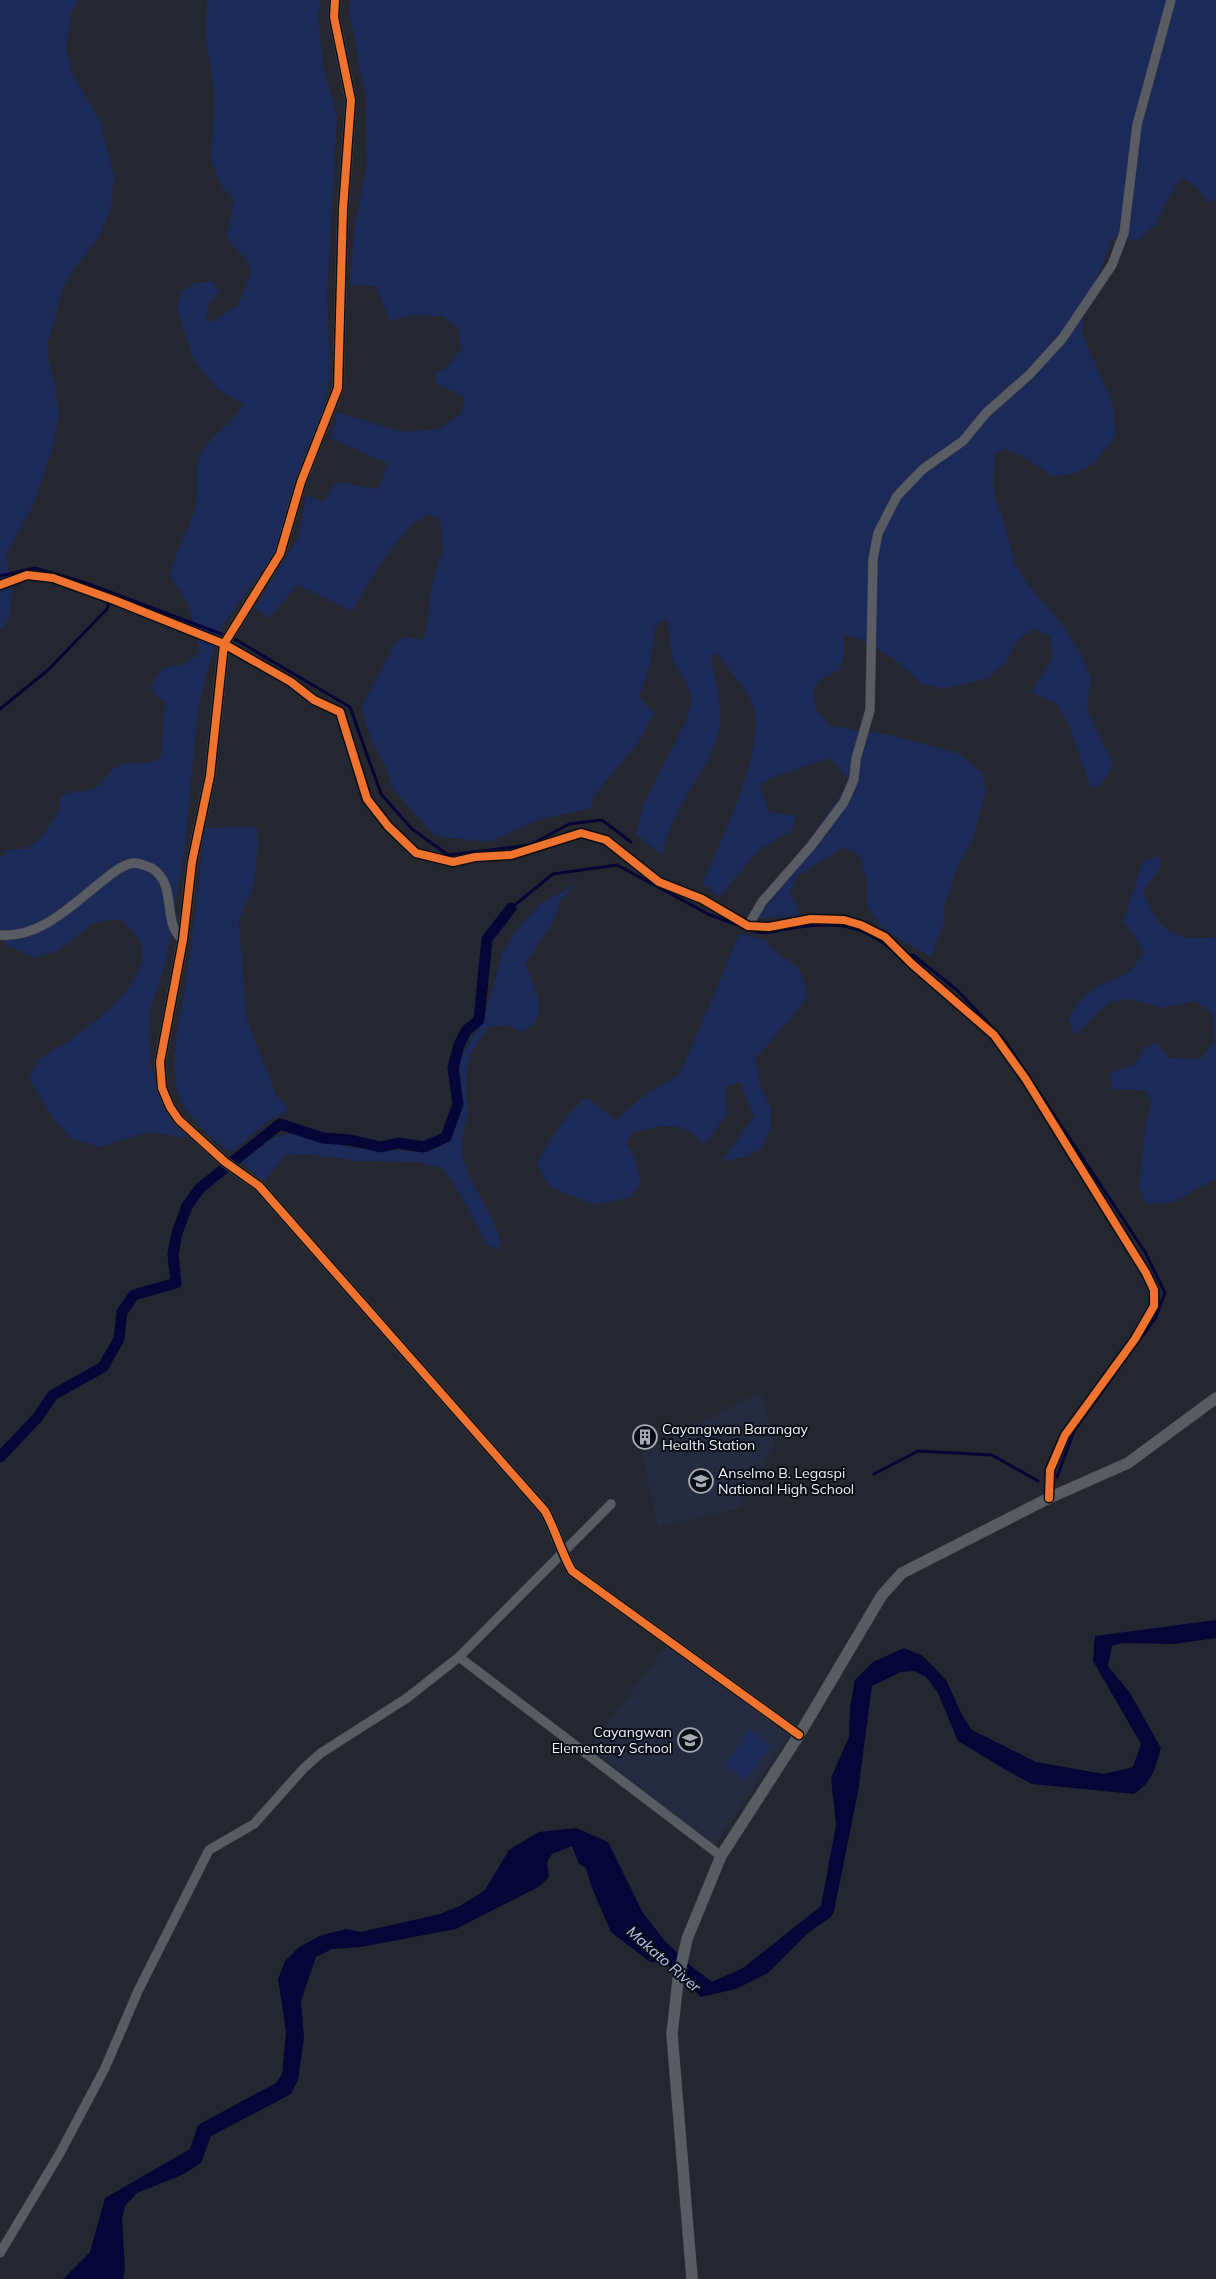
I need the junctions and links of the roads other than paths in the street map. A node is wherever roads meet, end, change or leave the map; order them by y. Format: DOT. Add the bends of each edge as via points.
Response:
graph roads {
  1 [pos="335,0"];
  2 [pos="1171,0"];
  3 [pos="0,585"];
  4 [pos="224,644"];
  5 [pos="748,926"];
  6 [pos="0,935"];
  7 [pos="184,940"];
  8 [pos="1216,1398"];
  9 [pos="1049,1498"];
  10 [pos="611,1504"];
  11 [pos="562,1553"];
  12 [pos="459,1657"];
  13 [pos="799,1734"];
  14 [pos="721,1856"];
  15 [pos="0,2253"];
  16 [pos="692,2279"];
  1 -- 4 [label="street" via="334,17 350,100 338,388 301,482 280,554"];
  2 -- 5 [label="street" via="1136,125 1124,233 1112,265 1062,339 1036,368 986,414 963,441 922,469 897,496 878,533 874,559 870,710 856,759 854,779 844,802 762,902"];
  3 -- 4 [label="street" via="27,575 53,578"];
  4 -- 5 [label="street" via="291,682 314,700 340,712 367,799 388,826 416,853 453,862 511,855 581,833 606,840 659,882 702,899"];
  4 -- 7 [label="street" via="210,776 192,862"];
  5 -- 9 [label="street" via="769,927 812,919 844,920 861,924 885,937 994,1035 1025,1078 1146,1273 1154,1290 1154,1306 1136,1339 1065,1435 1050,1470"];
  6 -- 7 [label="street" via="26,932 48,923 117,869 135,863 153,869 166,885 174,930"];
  7 -- 11 [label="street" via="160,1062 162,1088 170,1107 179,1120 225,1162 258,1186 545,1511"];
  8 -- 9 [label="street" via="1128,1463"];
  9 -- 13 [label="street" via="902,1574 882,1595"];
  10 -- 11 [label="street"];
  11 -- 12 [label="street"];
  11 -- 13 [label="street" via="572,1571"];
  12 -- 14 [label="street"];
  12 -- 15 [label="street" via="407,1698 321,1753 254,1824 209,1850 138,1991 105,2068 60,2153"];
  13 -- 14 [label="street"];
  14 -- 16 [label="street" via="687,1938 672,2034"];
}
